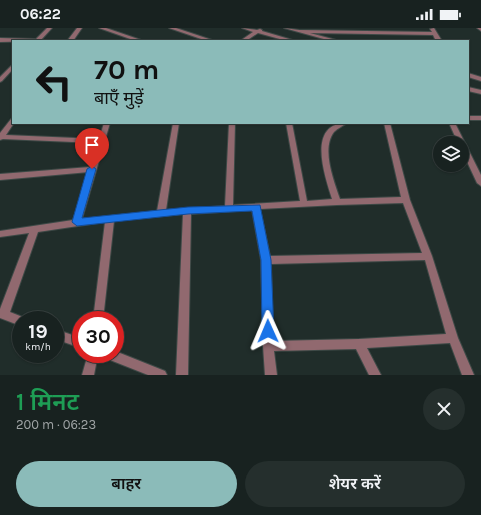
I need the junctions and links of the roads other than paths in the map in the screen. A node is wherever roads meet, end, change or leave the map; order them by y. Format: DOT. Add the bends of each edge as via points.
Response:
graph roads {
  1 [pos="50,28"];
  2 [pos="80,28"];
  3 [pos="101,28"];
  4 [pos="171,28"];
  5 [pos="244,28"];
  6 [pos="286,28"];
  7 [pos="431,28"];
  8 [pos="260,30"];
  9 [pos="300,31"];
  10 [pos="434,34"];
  11 [pos="0,40"];
  12 [pos="12,40"];
  13 [pos="38,40"];
  14 [pos="71,40"];
  15 [pos="138,40"];
  16 [pos="209,40"];
  17 [pos="245,40"];
  18 [pos="289,40"];
  19 [pos="333,40"];
  20 [pos="438,40"];
  21 [pos="12,67"];
  22 [pos="469,75"];
  23 [pos="481,79"];
  24 [pos="0,80"];
  25 [pos="469,89"];
  26 [pos="481,92"];
  27 [pos="469,118"];
  28 [pos="481,118"];
  29 [pos="12,121"];
  30 [pos="107,124"];
  31 [pos="176,124"];
  32 [pos="232,124"];
  33 [pos="289,124"];
  34 [pos="340,124"];
  35 [pos="387,124"];
  36 [pos="452,124"];
  37 [pos="458,136"];
  38 [pos="0,138"];
  39 [pos="101,141"];
  40 [pos="469,158"];
  41 [pos="92,169"];
  42 [pos="0,177"];
  43 [pos="481,183"];
  44 [pos="406,200"];
  45 [pos="337,202"];
  46 [pos="304,204"];
  47 [pos="229,208"];
  48 [pos="256,208"];
  49 [pos="188,211"];
  50 [pos="161,213"];
  51 [pos="110,218"];
  52 [pos="77,222"];
  53 [pos="34,229"];
  54 [pos="0,234"];
  55 [pos="428,256"];
  56 [pos="266,260"];
  57 [pos="99,311"];
  58 [pos="2,313"];
  59 [pos="12,317"];
  60 [pos="453,338"];
  61 [pos="359,344"];
  62 [pos="268,346"];
  63 [pos="124,360"];
  64 [pos="91,363"];
  65 [pos="88,375"];
  66 [pos="161,375"];
  67 [pos="182,375"];
  68 [pos="271,375"];
  69 [pos="374,375"];
  70 [pos="468,375"];
  1 -- 13 [label="street"];
  2 -- 14 [label="street"];
  3 -- 15 [label="street"];
  4 -- 16 [label="street"];
  5 -- 8 [label="street"];
  6 -- 9 [label="street"];
  7 -- 10 [label="street"];
  8 -- 17 [label="street"];
  8 -- 18 [label="street"];
  9 -- 10 [label="street"];
  9 -- 19 [label="street"];
  10 -- 20 [label="street"];
  11 -- 12 [label="street"];
  21 -- 24 [label="street"];
  22 -- 23 [label="street"];
  25 -- 26 [label="street"];
  27 -- 28 [label="street"];
  29 -- 38 [label="street"];
  30 -- 39 [label="street"];
  31 -- 50 [label="street"];
  32 -- 47 [label="street"];
  33 -- 46 [label="street"];
  34 -- 45 [label="street" via="329,132 325,140 328,170"];
  35 -- 44 [label="street"];
  36 -- 37 [label="street"];
  38 -- 39 [label="street"];
  39 -- 41 [label="street"];
  40 -- 43 [label="street"];
  41 -- 42 [label="street"];
  41 -- 52 [label="street"];
  44 -- 45 [label="street"];
  44 -- 55 [label="street"];
  45 -- 46 [label="street"];
  46 -- 48 [label="street"];
  47 -- 48 [label="street"];
  47 -- 49 [label="street"];
  48 -- 56 [label="street"];
  49 -- 50 [label="street"];
  49 -- 67 [label="street"];
  50 -- 51 [label="street"];
  51 -- 52 [label="street"];
  51 -- 57 [label="street"];
  52 -- 53 [label="street"];
  53 -- 54 [label="street"];
  53 -- 58 [label="street"];
  55 -- 56 [label="street"];
  55 -- 60 [label="street"];
  56 -- 62 [label="street"];
  58 -- 59 [label="street"];
  60 -- 61 [label="street"];
  60 -- 70 [label="street"];
  61 -- 62 [label="street"];
  61 -- 69 [label="street"];
  62 -- 68 [label="street"];
  63 -- 66 [label="street"];
  64 -- 65 [label="street"];
}
